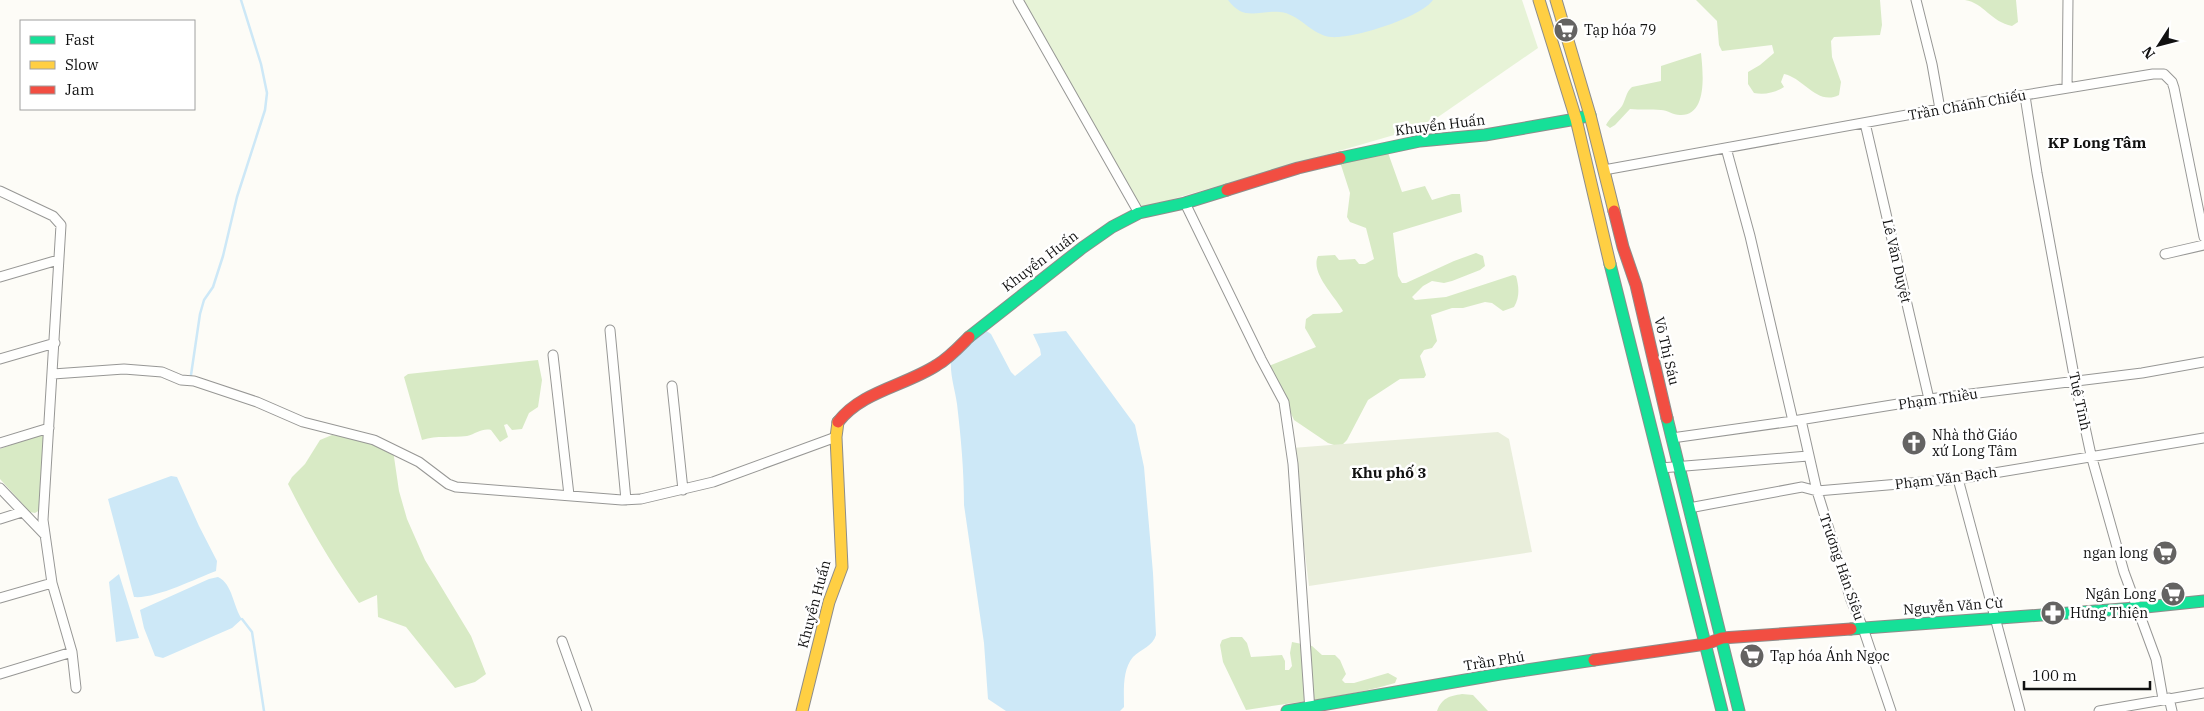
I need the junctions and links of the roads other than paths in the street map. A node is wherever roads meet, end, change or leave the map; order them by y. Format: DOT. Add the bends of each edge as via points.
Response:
graph roads {
  1 [pos="1018,0"];
  2 [pos="1539,0"];
  3 [pos="1556,0"];
  4 [pos="1916,0"];
  5 [pos="2068,0"];
  6 [pos="2067,88"];
  7 [pos="2025,96"];
  8 [pos="1940,109"];
  9 [pos="1590,115"];
  10 [pos="1576,119"];
  11 [pos="1865,123"];
  12 [pos="1726,148"];
  13 [pos="1604,170"];
  14 [pos="0,192"];
  15 [pos="1186,203"];
  16 [pos="1139,213"];
  17 [pos="2204,237"];
  18 [pos="2204,245"];
  19 [pos="2165,254"];
  20 [pos="58,260"];
  21 [pos="0,277"];
  22 [pos="610,330"];
  23 [pos="55,343"];
  24 [pos="553,356"];
  25 [pos="0,359"];
  26 [pos="2204,362"];
  27 [pos="53,374"];
  28 [pos="2075,381"];
  29 [pos="672,386"];
  30 [pos="1929,399"];
  31 [pos="1797,421"];
  32 [pos="48,428"];
  33 [pos="836,437"];
  34 [pos="1672,438"];
  35 [pos="2204,438"];
  36 [pos="0,443"];
  37 [pos="2091,455"];
  38 [pos="1808,456"];
  39 [pos="1678,467"];
  40 [pos="1661,468"];
  41 [pos="1958,479"];
  42 [pos="0,488"];
  43 [pos="683,490"];
  44 [pos="1817,491"];
  45 [pos="569,495"];
  46 [pos="626,500"];
  47 [pos="1688,508"];
  48 [pos="22,512"];
  49 [pos="0,519"];
  50 [pos="45,535"];
  51 [pos="52,583"];
  52 [pos="0,598"];
  53 [pos="2204,601"];
  54 [pos="2136,608"];
  55 [pos="1996,618"];
  56 [pos="1864,628"];
  57 [pos="1722,638"];
  58 [pos="562,641"];
  59 [pos="1706,644"];
  60 [pos="72,652"];
  61 [pos="0,674"];
  62 [pos="76,688"];
  63 [pos="2204,693"];
  64 [pos="2166,699"];
  65 [pos="1310,709"];
  66 [pos="587,711"];
  67 [pos="802,711"];
  68 [pos="1288,711"];
  69 [pos="1722,711"];
  70 [pos="1739,711"];
  71 [pos="1891,711"];
  72 [pos="2020,711"];
  73 [pos="2099,711"];
  74 [pos="2172,711"];
  1 -- 16 [label="street"];
  2 -- 10 [label="main road"];
  3 -- 9 [label="main road, Võ Thị Sáu"];
  4 -- 8 [label="street"];
  5 -- 6 [label="street"];
  6 -- 7 [label="street, Trần Chánh Chiếu"];
  6 -- 17 [label="street, Trần Chánh Chiếu" via="2153,74 2168,77 2174,88"];
  7 -- 8 [label="street, Trần Chánh Chiếu"];
  7 -- 28 [label="street, Tuệ Tĩnh"];
  8 -- 11 [label="street, Trần Chánh Chiếu"];
  9 -- 10 [label="main road, Khuyển Huấn"];
  9 -- 13 [label="main road, Võ Thị Sáu"];
  10 -- 15 [label="main road, Khuyển Huấn" via="1382,148 1298,168"];
  10 -- 40 [label="main road"];
  11 -- 12 [label="street, Trần Chánh Chiếu"];
  11 -- 30 [label="street, Lê Văn Duyệt"];
  12 -- 13 [label="street, Trần Chánh Chiếu"];
  12 -- 31 [label="street, Trương Hán Siêu"];
  13 -- 34 [label="main road, Võ Thị Sáu" via="1623,247 1636,284"];
  14 -- 20 [label="street" via="58,219 61,227"];
  15 -- 16 [label="main road, Khuyển Huấn"];
  15 -- 65 [label="street" via="1284,402 1293,464"];
  16 -- 33 [label="main road, Khuyển Huấn" via="1112,226 1082,248 984,324 938,365 865,399 846,412 837,424"];
  18 -- 19 [label="street"];
  20 -- 21 [label="street"];
  20 -- 23 [label="street"];
  22 -- 46 [label="street"];
  23 -- 25 [label="street"];
  23 -- 27 [label="street"];
  24 -- 45 [label="street"];
  26 -- 28 [label="street, Phạm Thiều"];
  27 -- 32 [label="street"];
  27 -- 45 [label="street" via="124,369 162,372 264,405 304,422 374,440 419,462 456,487"];
  28 -- 30 [label="street, Phạm Thiều"];
  28 -- 37 [label="street, Tuệ Tĩnh"];
  29 -- 43 [label="street"];
  30 -- 31 [label="street, Phạm Thiều"];
  31 -- 34 [label="street, Phạm Thiều"];
  31 -- 38 [label="street, Trương Hán Siêu"];
  32 -- 36 [label="street"];
  32 -- 50 [label="street"];
  33 -- 43 [label="street" via="763,465"];
  33 -- 67 [label="main road, Khuyển Huấn" via="842,567 829,602"];
  34 -- 39 [label="main road, Võ Thị Sáu"];
  35 -- 37 [label="street, Phạm Văn Bạch"];
  37 -- 41 [label="street, Phạm Văn Bạch"];
  37 -- 54 [label="street, Tuệ Tĩnh"];
  38 -- 39 [label="street"];
  38 -- 44 [label="street, Trương Hán Siêu"];
  39 -- 40 [label="street"];
  39 -- 47 [label="main road, Võ Thị Sáu"];
  40 -- 59 [label="main road"];
  41 -- 44 [label="street, Phạm Văn Bạch"];
  41 -- 55 [label="street"];
  42 -- 48 [label="street"];
  43 -- 46 [label="street"];
  44 -- 47 [label="street, Phạm Văn Bạch" via="1802,487"];
  44 -- 56 [label="street, Trương Hán Siêu" via="1851,600"];
  45 -- 46 [label="street"];
  47 -- 57 [label="main road, Võ Thị Sáu"];
  48 -- 49 [label="street"];
  48 -- 50 [label="street"];
  50 -- 51 [label="street"];
  51 -- 52 [label="street"];
  51 -- 60 [label="street"];
  53 -- 54 [label="main road, Nguyễn Văn Cừ"];
  54 -- 55 [label="main road, Nguyễn Văn Cừ"];
  54 -- 64 [label="street, Tuệ Tĩnh" via="2156,660"];
  55 -- 56 [label="main road, Nguyễn Văn Cừ"];
  55 -- 72 [label="street"];
  56 -- 57 [label="main road, Nguyễn Văn Cừ"];
  56 -- 71 [label="street, Trương Hán Siêu"];
  57 -- 59 [label="main road, Nguyễn Văn Cừ"];
  57 -- 70 [label="main road, Võ Thị Sáu"];
  58 -- 66 [label="street"];
  59 -- 65 [label="main road, Trần Phú" via="1500,674"];
  59 -- 69 [label="main road"];
  60 -- 61 [label="street"];
  60 -- 62 [label="street"];
  63 -- 64 [label="street"];
  64 -- 73 [label="street"];
  64 -- 74 [label="street, Tuệ Tĩnh"];
  65 -- 68 [label="main road, Trần Phú"];
}
